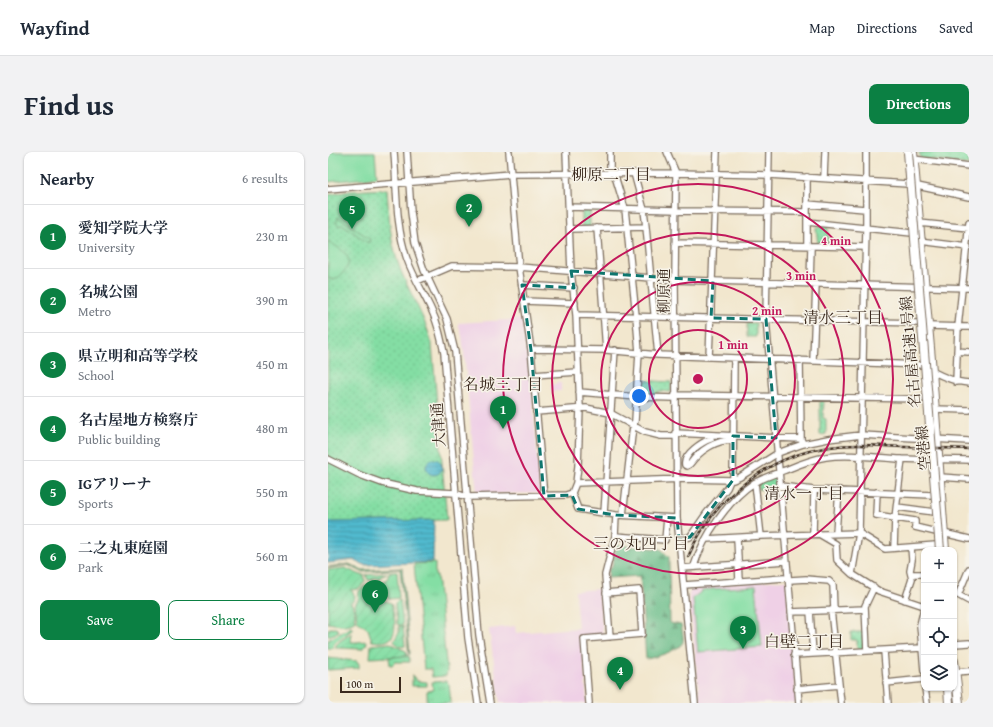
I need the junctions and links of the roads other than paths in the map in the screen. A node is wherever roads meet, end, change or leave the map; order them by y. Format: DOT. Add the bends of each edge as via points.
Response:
graph roads {
  1 [pos="394,152"];
  2 [pos="407,152"];
  3 [pos="509,152"];
  4 [pos="566,152"];
  5 [pos="610,152"];
  6 [pos="667,152"];
  7 [pos="717,152"];
  8 [pos="769,152"];
  9 [pos="825,152"];
  10 [pos="866,152"];
  11 [pos="907,152"];
  12 [pos="912,154"];
  13 [pos="969,166"];
  14 [pos="567,173"];
  15 [pos="612,173"];
  16 [pos="634,173"];
  17 [pos="676,173"];
  18 [pos="511,174"];
  19 [pos="716,174"];
  20 [pos="769,174"];
  21 [pos="806,177"];
  22 [pos="824,178"];
  23 [pos="397,182"];
  24 [pos="409,182"];
  25 [pos="866,182"];
  26 [pos="912,186"];
  27 [pos="328,189"];
  28 [pos="969,196"];
  29 [pos="807,204"];
  30 [pos="569,207"];
  31 [pos="624,209"];
  32 [pos="866,209"];
  33 [pos="644,210"];
  34 [pos="676,210"];
  35 [pos="715,212"];
  36 [pos="768,212"];
  37 [pos="807,212"];
  38 [pos="807,222"];
  39 [pos="919,223"];
  40 [pos="969,226"];
  41 [pos="627,227"];
  42 [pos="646,227"];
  43 [pos="597,228"];
  44 [pos="570,229"];
  45 [pos="866,229"];
  46 [pos="912,233"];
  47 [pos="920,242"];
  48 [pos="675,243"];
  49 [pos="714,245"];
  50 [pos="768,245"];
  51 [pos="809,246"];
  52 [pos="865,247"];
  53 [pos="967,247"];
  54 [pos="519,267"];
  55 [pos="571,271"];
  56 [pos="600,274"];
  57 [pos="428,276"];
  58 [pos="632,276"];
  59 [pos="652,278"];
  60 [pos="675,280"];
  61 [pos="417,281"];
  62 [pos="713,281"];
  63 [pos="767,282"];
  64 [pos="813,284"];
  65 [pos="522,285"];
  66 [pos="864,285"];
  67 [pos="915,287"];
  68 [pos="574,288"];
  69 [pos="924,288"];
  70 [pos="962,288"];
  71 [pos="969,288"];
  72 [pos="524,301"];
  73 [pos="575,303"];
  74 [pos="576,315"];
  75 [pos="603,315"];
  76 [pos="636,316"];
  77 [pos="655,316"];
  78 [pos="675,317"];
  79 [pos="711,318"];
  80 [pos="766,319"];
  81 [pos="814,320"];
  82 [pos="863,322"];
  83 [pos="918,323"];
  84 [pos="927,326"];
  85 [pos="958,326"];
  86 [pos="969,327"];
  87 [pos="531,349"];
  88 [pos="578,349"];
  89 [pos="606,350"];
  90 [pos="615,350"];
  91 [pos="957,351"];
  92 [pos="639,352"];
  93 [pos="969,352"];
  94 [pos="658,355"];
  95 [pos="675,355"];
  96 [pos="709,357"];
  97 [pos="734,358"];
  98 [pos="769,359"];
  99 [pos="800,360"];
  100 [pos="813,360"];
  101 [pos="862,362"];
  102 [pos="922,365"];
  103 [pos="932,371"];
  104 [pos="578,372"];
  105 [pos="533,375"];
  106 [pos="956,382"];
  107 [pos="969,384"];
  108 [pos="579,392"];
  109 [pos="612,395"];
  110 [pos="637,397"];
  111 [pos="675,397"];
  112 [pos="734,397"];
  113 [pos="773,397"];
  114 [pos="801,398"];
  115 [pos="861,398"];
  116 [pos="924,399"];
  117 [pos="580,408"];
  118 [pos="934,409"];
  119 [pos="969,410"];
  120 [pos="536,412"];
  121 [pos="610,413"];
  122 [pos="633,426"];
  123 [pos="675,434"];
  124 [pos="861,435"];
  125 [pos="733,438"];
  126 [pos="776,438"];
  127 [pos="712,439"];
  128 [pos="932,439"];
  129 [pos="802,441"];
  130 [pos="969,441"];
  131 [pos="778,453"];
  132 [pos="860,457"];
  133 [pos="328,459"];
  134 [pos="902,459"];
  135 [pos="934,459"];
  136 [pos="969,460"];
  137 [pos="779,472"];
  138 [pos="940,477"];
  139 [pos="969,479"];
  140 [pos="676,480"];
  141 [pos="732,480"];
  142 [pos="606,482"];
  143 [pos="627,482"];
  144 [pos="576,483"];
  145 [pos="755,483"];
  146 [pos="780,486"];
  147 [pos="814,490"];
  148 [pos="838,490"];
  149 [pos="860,491"];
  150 [pos="877,492"];
  151 [pos="455,493"];
  152 [pos="572,493"];
  153 [pos="898,493"];
  154 [pos="932,495"];
  155 [pos="544,496"];
  156 [pos="466,497"];
  157 [pos="897,507"];
  158 [pos="934,512"];
  159 [pos="604,513"];
  160 [pos="616,515"];
  161 [pos="623,516"];
  162 [pos="668,518"];
  163 [pos="677,518"];
  164 [pos="895,518"];
  165 [pos="836,533"];
  166 [pos="859,533"];
  167 [pos="939,533"];
  168 [pos="816,534"];
  169 [pos="784,535"];
  170 [pos="615,536"];
  171 [pos="761,536"];
  172 [pos="736,538"];
  173 [pos="969,538"];
  174 [pos="679,539"];
  175 [pos="706,539"];
  176 [pos="911,547"];
  177 [pos="940,547"];
  178 [pos="940,547"];
  179 [pos="940,547"];
  180 [pos="894,548"];
  181 [pos="921,548"];
  182 [pos="786,561"];
  183 [pos="737,564"];
  184 [pos="694,566"];
  185 [pos="682,568"];
  186 [pos="969,569"];
  187 [pos="852,574"];
  188 [pos="912,574"];
  189 [pos="921,574"];
  190 [pos="968,577"];
  191 [pos="788,579"];
  192 [pos="739,581"];
  193 [pos="684,585"];
  194 [pos="874,587"];
  195 [pos="606,593"];
  196 [pos="957,594"];
  197 [pos="957,595"];
  198 [pos="905,600"];
  199 [pos="969,601"];
  200 [pos="921,606"];
  201 [pos="865,609"];
  202 [pos="833,610"];
  203 [pos="810,611"];
  204 [pos="790,612"];
  205 [pos="921,620"];
  206 [pos="921,636"];
  207 [pos="610,637"];
  208 [pos="969,643"];
  209 [pos="957,644"];
  210 [pos="921,648"];
  211 [pos="867,651"];
  212 [pos="884,651"];
  213 [pos="836,653"];
  214 [pos="813,654"];
  215 [pos="794,655"];
  216 [pos="969,671"];
  217 [pos="957,672"];
  218 [pos="921,680"];
  219 [pos="886,683"];
  220 [pos="839,685"];
  221 [pos="797,689"];
  222 [pos="925,691"];
  223 [pos="948,691"];
  224 [pos="953,691"];
  225 [pos="955,691"];
  226 [pos="956,691"];
  227 [pos="478,703"];
  228 [pos="490,703"];
  229 [pos="589,703"];
  230 [pos="695,703"];
  231 [pos="799,703"];
  232 [pos="841,703"];
  233 [pos="888,703"];
  234 [pos="927,703"];
  235 [pos="949,703"];
  236 [pos="956,703"];
  1 -- 23 [label="street, 大津通"];
  2 -- 24 [label="street, 大津通"];
  3 -- 18 [label="street"];
  4 -- 14 [label="street"];
  5 -- 15 [label="street"];
  6 -- 17 [label="street, 柳原通"];
  7 -- 19 [label="street"];
  8 -- 20 [label="street"];
  9 -- 22 [label="street"];
  10 -- 25 [label="street"];
  11 -- 26 [label="highway, 空港線"];
  11 -- 177 [label="highway, 名古屋高速1号線, bridge"];
  12 -- 13 [label="street"];
  12 -- 26 [label="highway, 空港線"];
  12 -- 178 [label="highway, 名古屋高速1号線, bridge"];
  14 -- 15 [label="street"];
  14 -- 18 [label="street"];
  14 -- 30 [label="street"];
  15 -- 16 [label="street"];
  15 -- 31 [label="street"];
  16 -- 17 [label="street"];
  16 -- 33 [label="street"];
  17 -- 19 [label="street"];
  17 -- 34 [label="street, 柳原通"];
  18 -- 24 [label="street"];
  18 -- 54 [label="street"];
  19 -- 20 [label="street"];
  19 -- 35 [label="street"];
  20 -- 21 [label="street"];
  20 -- 36 [label="street"];
  21 -- 22 [label="street"];
  21 -- 29 [label="street"];
  22 -- 25 [label="street"];
  23 -- 24 [label="street"];
  23 -- 27 [label="street"];
  23 -- 61 [label="street, 大津通" via="400,235 407,260"];
  24 -- 57 [label="street, 大津通" via="415,243"];
  25 -- 26 [label="street"];
  25 -- 32 [label="street"];
  26 -- 28 [label="street"];
  26 -- 39 [label="highway, 空港線"];
  26 -- 46 [label="highway, 空港線"];
  29 -- 32 [label="street"];
  29 -- 37 [label="street"];
  30 -- 31 [label="street"];
  30 -- 44 [label="street"];
  31 -- 33 [label="street"];
  31 -- 41 [label="street"];
  32 -- 45 [label="street"];
  33 -- 34 [label="street"];
  33 -- 42 [label="street"];
  34 -- 35 [label="street"];
  34 -- 48 [label="street, 柳原通"];
  35 -- 36 [label="street"];
  35 -- 49 [label="street"];
  36 -- 37 [label="street"];
  36 -- 50 [label="street"];
  37 -- 38 [label="street"];
  38 -- 45 [label="street"];
  38 -- 51 [label="street"];
  39 -- 40 [label="street"];
  39 -- 47 [label="highway, 空港線"];
  40 -- 53 [label="street"];
  41 -- 42 [label="street"];
  41 -- 43 [label="street"];
  41 -- 58 [label="street"];
  42 -- 59 [label="street"];
  43 -- 44 [label="street"];
  43 -- 56 [label="street"];
  44 -- 55 [label="street"];
  45 -- 46 [label="street"];
  45 -- 52 [label="street"];
  46 -- 67 [label="highway, 空港線"];
  47 -- 53 [label="street"];
  47 -- 69 [label="highway, 空港線"];
  48 -- 49 [label="street"];
  48 -- 60 [label="street, 柳原通"];
  49 -- 50 [label="street"];
  49 -- 62 [label="street"];
  50 -- 51 [label="street"];
  50 -- 63 [label="street"];
  51 -- 52 [label="street"];
  51 -- 64 [label="street"];
  52 -- 66 [label="street"];
  53 -- 70 [label="street"];
  54 -- 55 [label="street"];
  54 -- 57 [label="street" via="452,266"];
  54 -- 65 [label="street"];
  55 -- 56 [label="street"];
  55 -- 68 [label="street"];
  56 -- 58 [label="street"];
  56 -- 75 [label="street"];
  57 -- 61 [label="street"];
  57 -- 156 [label="street, 大津通" via="447,319 455,352"];
  58 -- 59 [label="street"];
  58 -- 76 [label="street"];
  59 -- 60 [label="street"];
  59 -- 77 [label="street"];
  60 -- 62 [label="street"];
  60 -- 78 [label="street, 柳原通"];
  61 -- 151 [label="street, 大津通" via="441,336"];
  62 -- 63 [label="street"];
  62 -- 79 [label="street"];
  63 -- 64 [label="street"];
  63 -- 80 [label="street"];
  64 -- 66 [label="street"];
  64 -- 81 [label="street"];
  65 -- 68 [label="street"];
  65 -- 72 [label="street"];
  66 -- 67 [label="street"];
  66 -- 82 [label="street"];
  67 -- 69 [label="street"];
  67 -- 83 [label="highway, 空港線"];
  68 -- 73 [label="street"];
  69 -- 70 [label="street"];
  69 -- 84 [label="highway, 空港線"];
  70 -- 71 [label="street"];
  70 -- 85 [label="street"];
  72 -- 73 [label="street"];
  72 -- 87 [label="street"];
  73 -- 74 [label="street"];
  74 -- 75 [label="street"];
  74 -- 88 [label="street"];
  75 -- 76 [label="street"];
  75 -- 89 [label="street"];
  76 -- 77 [label="street"];
  76 -- 92 [label="street"];
  77 -- 78 [label="street"];
  77 -- 94 [label="street"];
  78 -- 79 [label="street"];
  78 -- 95 [label="street, 柳原通"];
  79 -- 80 [label="street"];
  79 -- 96 [label="street"];
  80 -- 81 [label="street"];
  80 -- 98 [label="street"];
  81 -- 82 [label="street"];
  81 -- 100 [label="street"];
  82 -- 83 [label="street"];
  82 -- 101 [label="street"];
  83 -- 102 [label="highway, 空港線"];
  84 -- 85 [label="street"];
  84 -- 103 [label="highway, 空港線"];
  85 -- 86 [label="street"];
  85 -- 91 [label="street"];
  87 -- 88 [label="street"];
  87 -- 105 [label="street"];
  88 -- 89 [label="street"];
  88 -- 104 [label="street"];
  89 -- 90 [label="street"];
  90 -- 92 [label="street"];
  90 -- 109 [label="street"];
  91 -- 93 [label="street"];
  91 -- 106 [label="street"];
  92 -- 94 [label="street"];
  92 -- 110 [label="street"];
  94 -- 95 [label="street"];
  95 -- 96 [label="street"];
  95 -- 111 [label="street, 柳原通"];
  96 -- 97 [label="street"];
  97 -- 98 [label="street"];
  97 -- 112 [label="street"];
  98 -- 99 [label="street"];
  98 -- 113 [label="street"];
  99 -- 100 [label="street"];
  99 -- 114 [label="street"];
  100 -- 101 [label="street"];
  101 -- 102 [label="street"];
  101 -- 115 [label="street"];
  102 -- 103 [label="street"];
  102 -- 116 [label="highway, 空港線"];
  103 -- 106 [label="street"];
  103 -- 118 [label="highway, 空港線"];
  104 -- 105 [label="street"];
  104 -- 108 [label="street"];
  105 -- 120 [label="street"];
  106 -- 107 [label="street"];
  108 -- 109 [label="street"];
  108 -- 117 [label="street"];
  109 -- 110 [label="street"];
  109 -- 121 [label="street"];
  110 -- 111 [label="street"];
  110 -- 122 [label="street"];
  111 -- 112 [label="street"];
  111 -- 123 [label="street, 柳原通"];
  112 -- 113 [label="street"];
  112 -- 125 [label="street"];
  113 -- 114 [label="street"];
  113 -- 126 [label="street"];
  114 -- 115 [label="street"];
  114 -- 129 [label="street"];
  115 -- 116 [label="street"];
  115 -- 124 [label="street"];
  116 -- 128 [label="highway, 空港線"];
  117 -- 120 [label="street"];
  117 -- 121 [label="street"];
  117 -- 144 [label="street"];
  118 -- 119 [label="street"];
  118 -- 128 [label="highway, 空港線"];
  120 -- 155 [label="street"];
  121 -- 122 [label="street"];
  121 -- 142 [label="street"];
  122 -- 123 [label="street" via="661,436"];
  122 -- 143 [label="street"];
  123 -- 127 [label="street"];
  123 -- 140 [label="street, 柳原通"];
  124 -- 128 [label="street"];
  124 -- 129 [label="street"];
  124 -- 132 [label="street"];
  125 -- 126 [label="street"];
  125 -- 127 [label="street"];
  125 -- 127 [label="street" via="724,441"];
  125 -- 141 [label="street"];
  126 -- 129 [label="street"];
  126 -- 131 [label="street"];
  127 -- 127 [label="street" via="690,464 685,465 684,462 692,451"];
  128 -- 130 [label="street"];
  128 -- 135 [label="highway, 空港線"];
  129 -- 131 [label="street"];
  131 -- 137 [label="street"];
  131 -- 141 [label="street"];
  132 -- 134 [label="street"];
  132 -- 137 [label="street" via="826,457"];
  132 -- 149 [label="street"];
  133 -- 151 [label="street" via="382,483 417,491"];
  134 -- 135 [label="street"];
  134 -- 153 [label="street"];
  135 -- 136 [label="street"];
  135 -- 138 [label="highway, 空港線"];
  135 -- 154 [label="highway, 空港線"];
  137 -- 145 [label="street"];
  137 -- 146 [label="street"];
  138 -- 139 [label="street"];
  138 -- 167 [label="highway, 空港線"];
  140 -- 141 [label="street"];
  140 -- 143 [label="street"];
  140 -- 163 [label="street, 柳原通"];
  141 -- 174 [label="street" via="690,538"];
  142 -- 143 [label="street"];
  142 -- 144 [label="street"];
  142 -- 159 [label="street"];
  143 -- 161 [label="street"];
  144 -- 152 [label="street"];
  145 -- 171 [label="street"];
  145 -- 175 [label="street" via="727,508"];
  146 -- 147 [label="street"];
  146 -- 169 [label="street"];
  147 -- 148 [label="street"];
  147 -- 168 [label="street"];
  148 -- 149 [label="street"];
  148 -- 165 [label="street"];
  149 -- 150 [label="street"];
  149 -- 166 [label="street"];
  150 -- 153 [label="street"];
  150 -- 164 [label="street" via="876,515"];
  151 -- 156 [label="street"];
  151 -- 227 [label="street, 大津通" via="468,638"];
  152 -- 155 [label="street"];
  152 -- 159 [label="street" via="578,509"];
  153 -- 154 [label="street"];
  153 -- 157 [label="street"];
  154 -- 158 [label="highway, 空港線"];
  155 -- 156 [label="street"];
  156 -- 228 [label="street, 大津通" via="479,635"];
  157 -- 158 [label="street"];
  157 -- 164 [label="street"];
  158 -- 167 [label="highway, 空港線"];
  159 -- 160 [label="street"];
  160 -- 161 [label="street"];
  160 -- 170 [label="street"];
  161 -- 162 [label="street"];
  162 -- 163 [label="street"];
  162 -- 170 [label="street" via="666,540"];
  163 -- 174 [label="street, 柳原通"];
  164 -- 167 [label="street" via="915,522 915,527"];
  164 -- 180 [label="street"];
  165 -- 166 [label="street"];
  165 -- 168 [label="street"];
  166 -- 180 [label="street" via="885,549"];
  166 -- 187 [label="street"];
  167 -- 173 [label="street"];
  167 -- 179 [label="highway, 空港線"];
  168 -- 169 [label="street"];
  168 -- 187 [label="street" via="836,544 837,560"];
  169 -- 171 [label="street"];
  169 -- 182 [label="street"];
  170 -- 195 [label="street" via="605,575"];
  171 -- 172 [label="street"];
  172 -- 175 [label="street"];
  172 -- 183 [label="street"];
  174 -- 185 [label="street, 柳原通"];
  175 -- 184 [label="street"];
  176 -- 180 [label="street"];
  176 -- 181 [label="street"];
  176 -- 188 [label="street"];
  182 -- 183 [label="street"];
  182 -- 191 [label="street"];
  183 -- 184 [label="street"];
  183 -- 192 [label="street"];
  184 -- 185 [label="street"];
  185 -- 193 [label="street, 柳原通"];
  186 -- 190 [label="street"];
  187 -- 194 [label="street"];
  188 -- 189 [label="street"];
  188 -- 198 [label="street"];
  190 -- 196 [label="street"];
  191 -- 192 [label="street"];
  191 -- 202 [label="street" via="829,581 833,585"];
  191 -- 204 [label="street"];
  192 -- 193 [label="street"];
  193 -- 230 [label="street, 柳原通"];
  194 -- 198 [label="street"];
  194 -- 201 [label="street"];
  195 -- 207 [label="street"];
  195 -- 207 [label="street" via="639,590 642,634"];
  197 -- 199 [label="street"];
  198 -- 200 [label="street"];
  201 -- 202 [label="street"];
  201 -- 211 [label="street"];
  202 -- 203 [label="street"];
  202 -- 213 [label="street"];
  203 -- 204 [label="street"];
  203 -- 214 [label="street"];
  204 -- 215 [label="street"];
  205 -- 206 [label="street"];
  207 -- 229 [label="street" via="584,639"];
  208 -- 209 [label="street"];
  210 -- 212 [label="street"];
  211 -- 212 [label="street"];
  211 -- 213 [label="street"];
  212 -- 219 [label="street"];
  213 -- 214 [label="street"];
  213 -- 220 [label="street"];
  214 -- 215 [label="street"];
  215 -- 221 [label="street"];
  216 -- 217 [label="street"];
  218 -- 219 [label="street"];
  219 -- 233 [label="street"];
  220 -- 221 [label="street"];
  220 -- 232 [label="street"];
  221 -- 231 [label="street"];
  222 -- 234 [label="street"];
  223 -- 235 [label="highway"];
  224 -- 236 [label="highway"];
  225 -- 236 [label="highway"];
  226 -- 236 [label="highway"];
}
